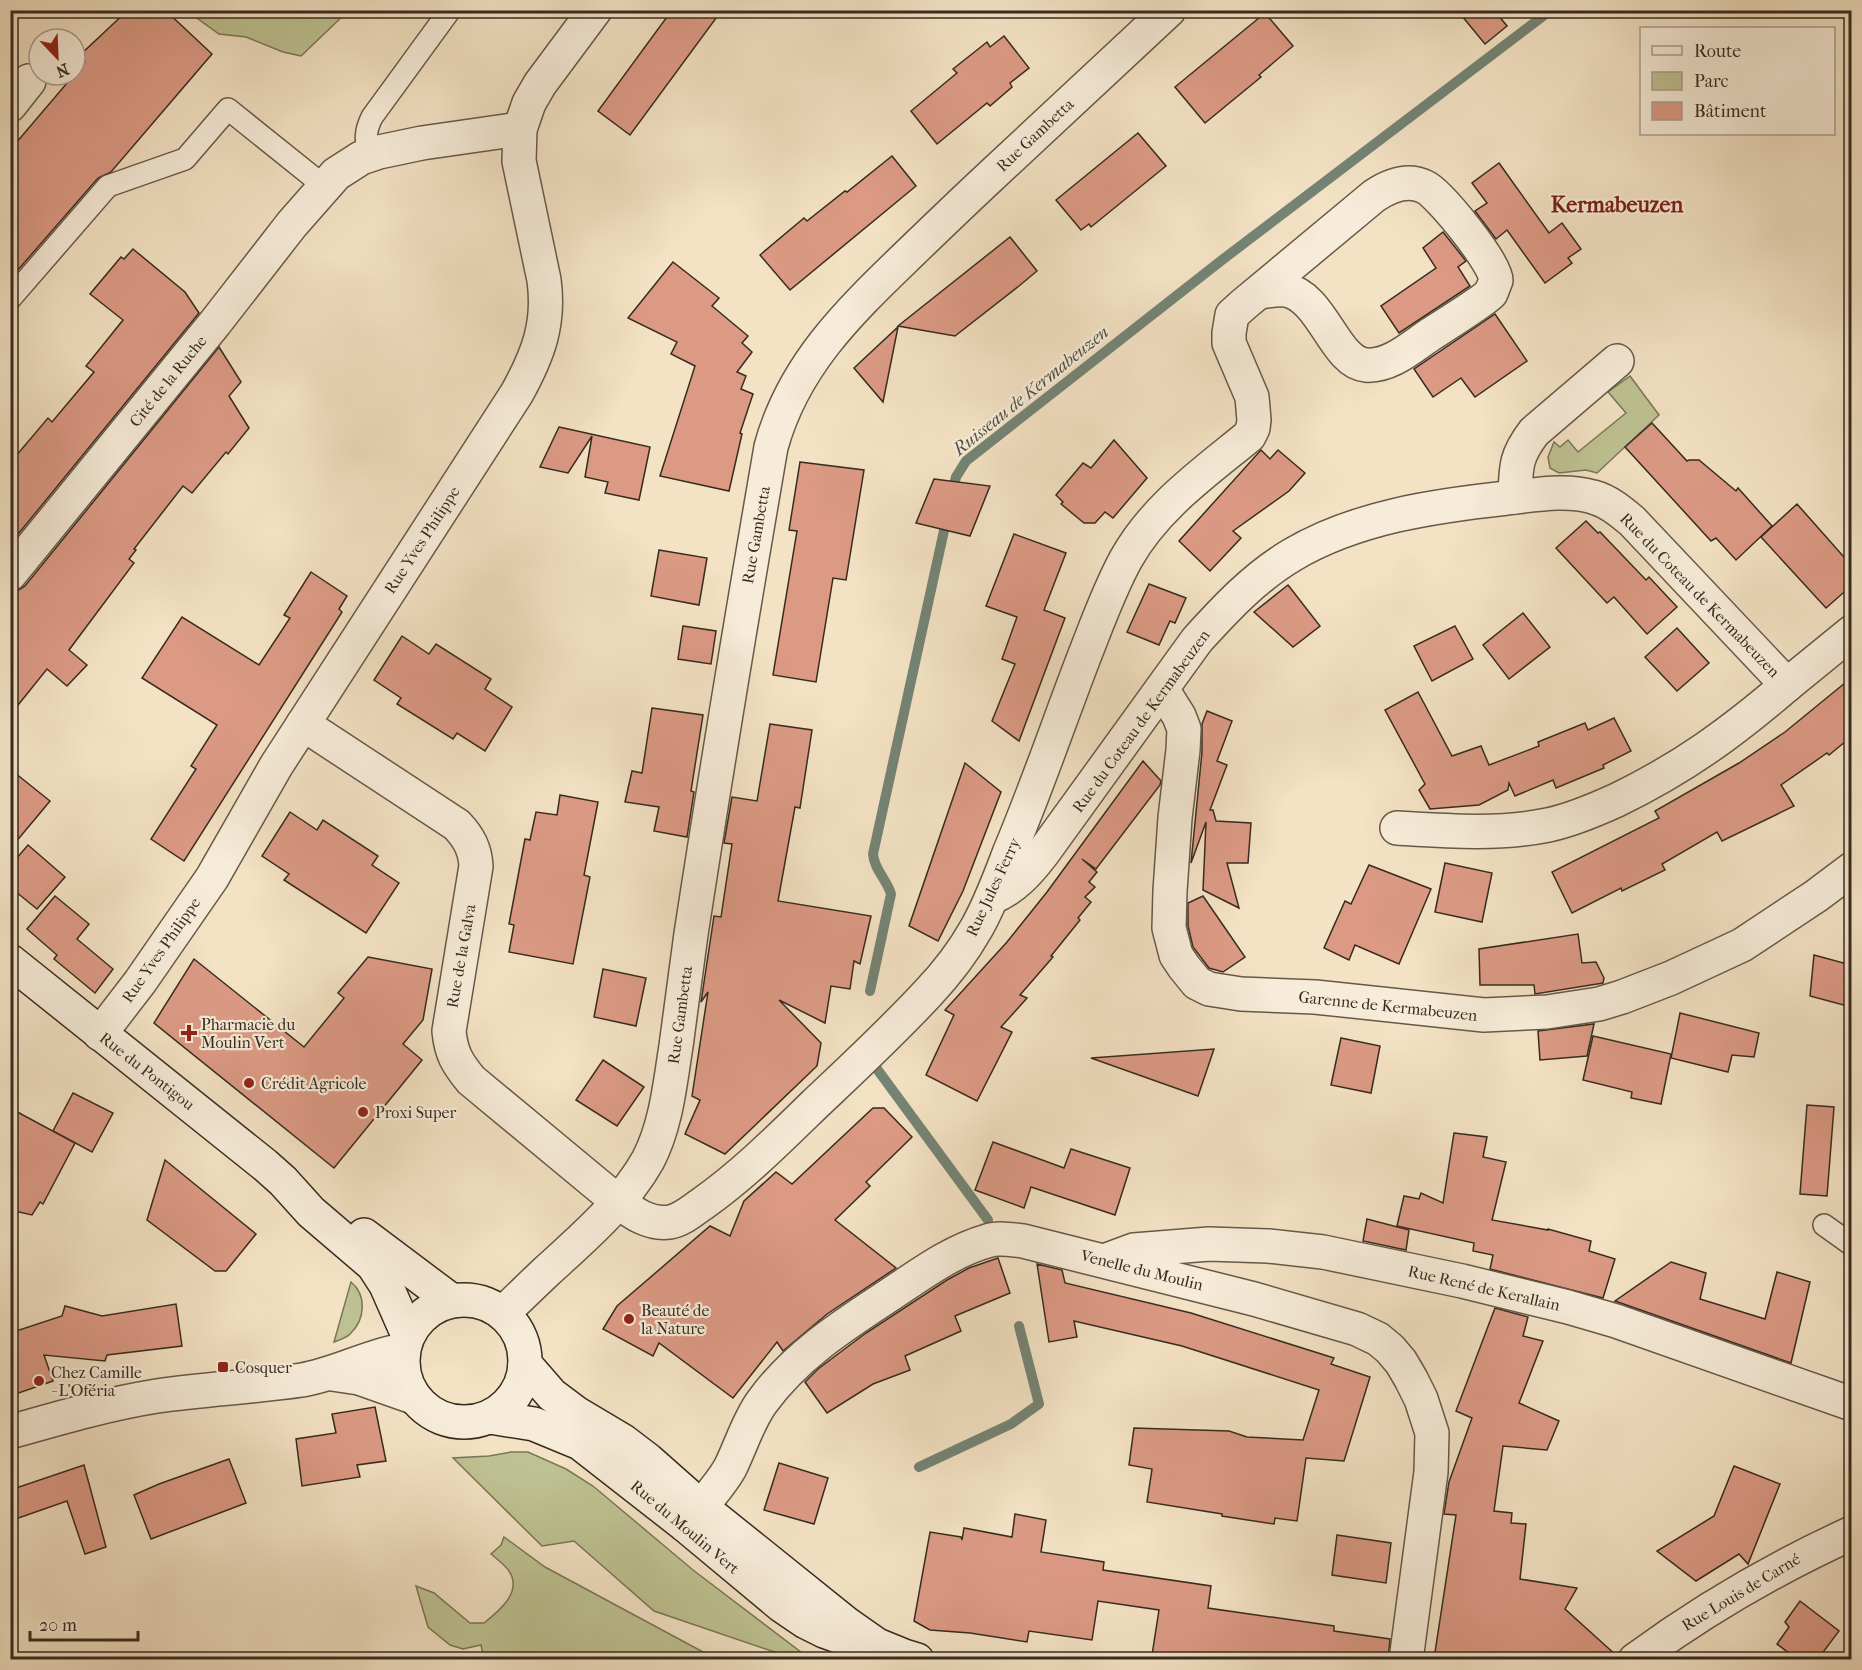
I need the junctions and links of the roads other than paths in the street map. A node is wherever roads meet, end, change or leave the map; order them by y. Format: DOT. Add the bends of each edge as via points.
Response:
graph roads {
  1 [pos="450,10"];
  2 [pos="595,10"];
  3 [pos="1169,10"];
  4 [pos="520,129"];
  5 [pos="369,155"];
  6 [pos="324,186"];
  7 [pos="1258,292"];
  8 [pos="10,299"];
  9 [pos="1617,361"];
  10 [pos="1515,497"];
  11 [pos="10,574"];
  12 [pos="1851,632"];
  13 [pos="1787,685"];
  14 [pos="1162,690"];
  15 [pos="303,724"];
  16 [pos="1397,828"];
  17 [pos="1851,869"];
  18 [pos="992,897"];
  19 [pos="10,961"];
  20 [pos="100,1034"];
  21 [pos="283,1180"];
  22 [pos="617,1201"];
  23 [pos="1824,1225"];
  24 [pos="1851,1245"];
  25 [pos="1105,1261"];
  26 [pos="452,1301"];
  27 [pos="503,1313"];
  28 [pos="405,1342"];
  29 [pos="525,1364"];
  30 [pos="332,1374"];
  31 [pos="413,1397"];
  32 [pos="1851,1404"];
  33 [pos="490,1417"];
  34 [pos="10,1432"];
  35 [pos="692,1516"];
  36 [pos="1851,1533"];
  37 [pos="917,1659"];
  38 [pos="1406,1659"];
  39 [pos="1635,1659"];
  1 -- 5 [label="lane" via="372,117 365,137"];
  2 -- 4 [label="street, Rue Yves Philippe" via="528,103"];
  3 -- 22 [label="street, Rue Gambetta" via="863,298 817,351 790,397 771,447 665,1107 648,1159"];
  4 -- 5 [label="street, Cité de la Ruche"];
  4 -- 15 [label="street, Rue Yves Philippe" via="519,161 546,297 539,347 517,393"];
  5 -- 6 [label="street, Cité de la Ruche" via="349,165"];
  6 -- 8 [label="lane" via="228,109 185,159 108,186"];
  6 -- 11 [label="street, Cité de la Ruche"];
  7 -- 7 [label="street" via="1374,196 1400,183 1427,187 1485,256 1496,280 1490,294 1421,341 1394,358 1367,365 1351,359 1312,307 1297,294 1284,290"];
  7 -- 18 [label="street, Rue Jules Ferry" via="1232,315 1228,333 1252,398 1253,428 1249,436 1164,508 1126,560 1100,617"];
  9 -- 10 [label="street" via="1524,444 1516,464"];
  10 -- 13 [label="street, Rue du Coteau de Kermabeuzen" via="1571,494 1608,502 1632,521"];
  10 -- 14 [label="street, Rue du Coteau de Kermabeuzen" via="1404,513 1299,551 1267,572 1226,608 1197,640"];
  12 -- 13 [label="street, Rue du Coteau de Kermabeuzen"];
  13 -- 16 [label="street, Rue du Coteau de Kermabeuzen" via="1691,760 1596,811 1546,825 1508,829"];
  14 -- 17 [label="street, Garenne de Kermabeuzen" via="1184,729 1169,928 1176,955 1197,982 1209,989 1484,1015 1547,1012 1599,1004 1671,978 1742,945"];
  14 -- 18 [label="street, Rue du Coteau de Kermabeuzen" via="1032,867 1004,892"];
  15 -- 20 [label="street, Rue Yves Philippe" via="212,878"];
  15 -- 22 [label="street, Rue de la Galva" via="457,825 468,837 476,866 450,1023 451,1049 471,1080"];
  18 -- 22 [label="street, Rue Jules Ferry" via="967,943 928,993 724,1188 672,1221 640,1217"];
  19 -- 20 [label="street, Rue du Pontigou"];
  20 -- 21 [label="street, Rue du Pontigou"];
  21 -- 26 [label="street, Rue du Pontigou" via="320,1201"];
  21 -- 28 [label="street, Rue du Pontigou" via="311,1212 373,1265 386,1286"];
  22 -- 27 [label="street, Rue Gambetta"];
  23 -- 24 [label="lane"];
  25 -- 32 [label="street, Rue René de Kerallain" via="1134,1250 1209,1244 1323,1252 1568,1307"];
  25 -- 35 [label="street, Venelle du Moulin" via="1023,1241 997,1239 963,1251 914,1278 833,1333 779,1380 760,1405 729,1470"];
  25 -- 38 [label="street, Venelle du Moulin" via="1357,1329 1378,1339 1401,1362 1421,1399 1433,1442"];
  26 -- 27 [label="street" via="486,1303"];
  26 -- 28 [label="street" via="423,1314"];
  27 -- 29 [label="street" via="520,1337"];
  28 -- 30 [label="street"];
  28 -- 31 [label="street" via="404,1376"];
  29 -- 33 [label="street" via="515,1394"];
  29 -- 35 [label="street, Rue du Moulin Vert" via="552,1395 648,1460"];
  30 -- 31 [label="street" via="359,1378"];
  30 -- 34 [label="street" via="155,1397"];
  31 -- 33 [label="street" via="441,1418 459,1422"];
  33 -- 35 [label="street, Rue du Moulin Vert" via="534,1424 580,1443"];
  35 -- 37 [label="street, Rue du Moulin Vert" via="877,1645"];
  36 -- 39 [label="street, Rue Louis de Carné" via="1763,1576"];
}
